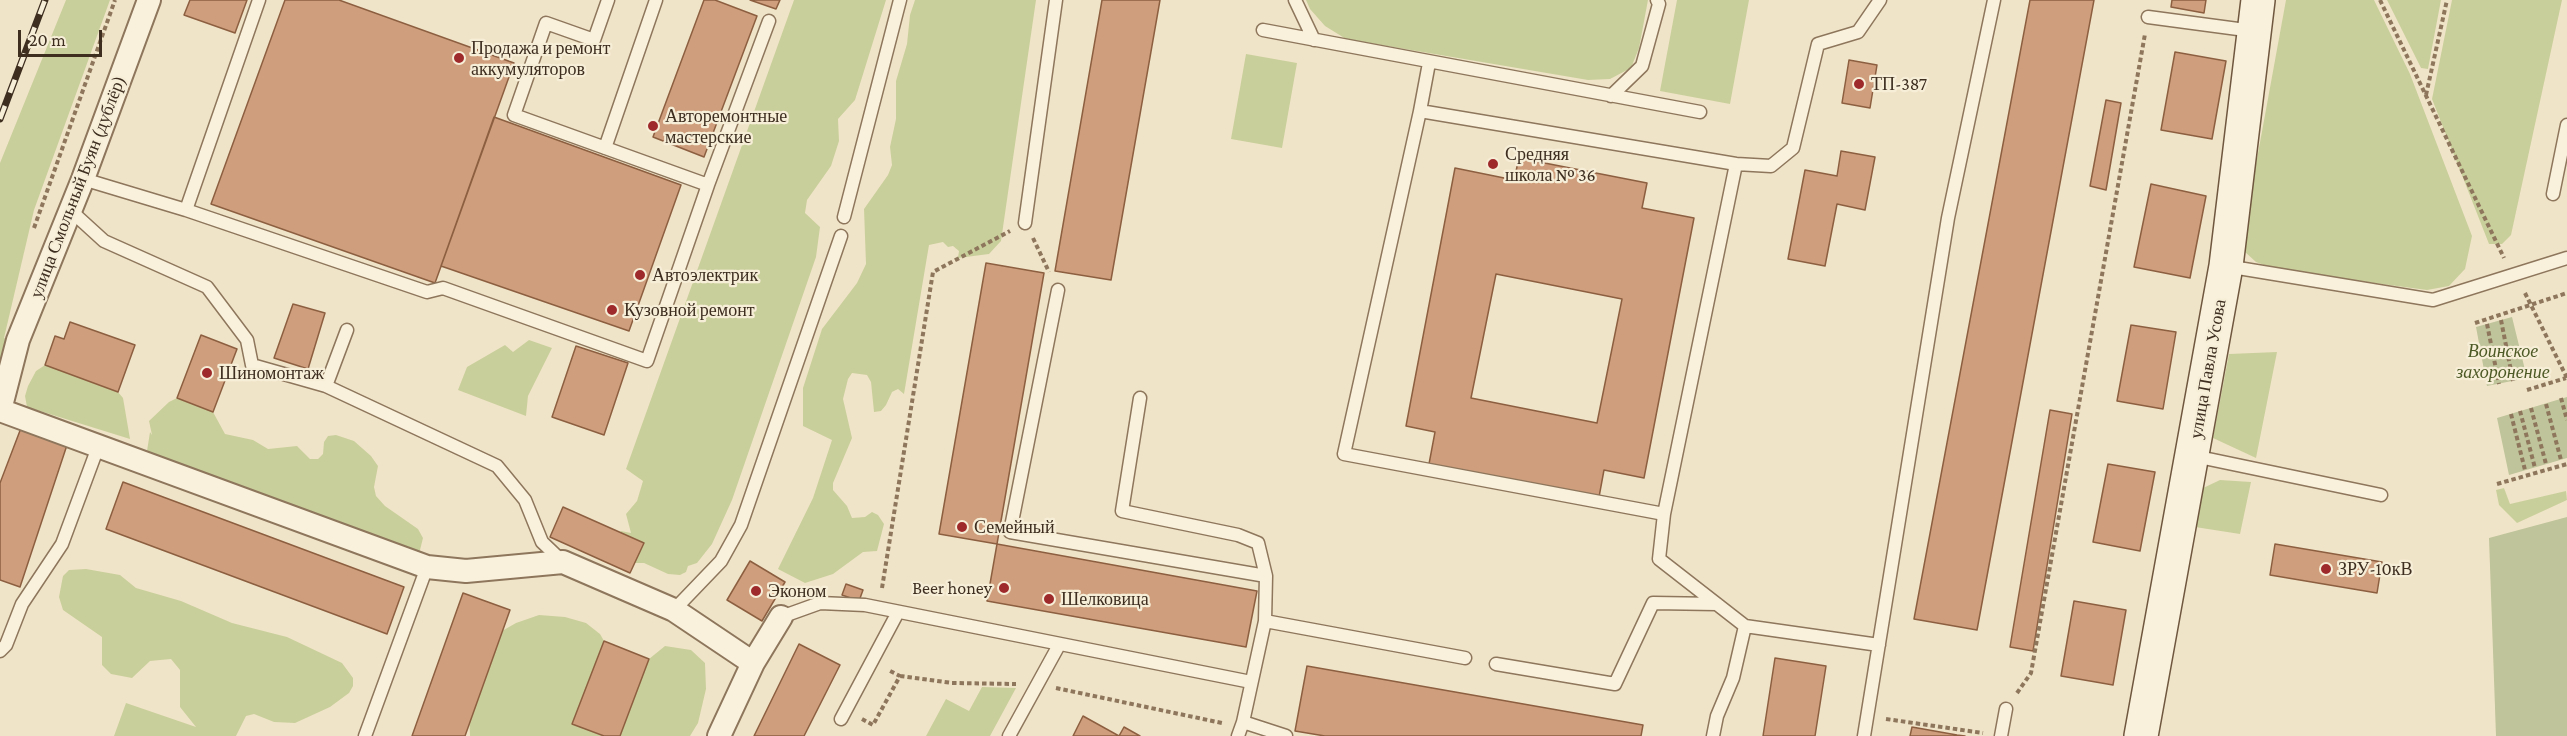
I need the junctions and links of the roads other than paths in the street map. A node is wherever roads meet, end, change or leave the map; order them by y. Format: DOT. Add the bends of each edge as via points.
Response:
graph roads {
  1 [pos="149,0"];
  2 [pos="259,0"];
  3 [pos="608,0"];
  4 [pos="656,0"];
  5 [pos="900,0"];
  6 [pos="1056,0"];
  7 [pos="1295,0"];
  8 [pos="1657,0"];
  9 [pos="1880,0"];
  10 [pos="1994,0"];
  11 [pos="2255,15"];
  12 [pos="2148,17"];
  13 [pos="769,21"];
  14 [pos="1263,30"];
  15 [pos="1314,40"];
  16 [pos="1429,63"];
  17 [pos="1611,96"];
  18 [pos="1420,111"];
  19 [pos="1700,112"];
  20 [pos="2567,125"];
  21 [pos="605,148"];
  22 [pos="1736,164"];
  23 [pos="82,179"];
  24 [pos="708,185"];
  25 [pos="2553,194"];
  26 [pos="70,210"];
  27 [pos="186,210"];
  28 [pos="843,217"];
  29 [pos="1025,223"];
  30 [pos="841,236"];
  31 [pos="2567,258"];
  32 [pos="2226,266"];
  33 [pos="1058,290"];
  34 [pos="347,330"];
  35 [pos="326,386"];
  36 [pos="1140,398"];
  37 [pos="0,410"];
  38 [pos="98,447"];
  39 [pos="2193,456"];
  40 [pos="2381,495"];
  41 [pos="1664,514"];
  42 [pos="563,562"];
  43 [pos="427,567"];
  44 [pos="1266,576"];
  45 [pos="1717,604"];
  46 [pos="674,610"];
  47 [pos="897,614"];
  48 [pos="781,617"];
  49 [pos="1265,621"];
  50 [pos="1745,626"];
  51 [pos="1059,645"];
  52 [pos="1879,645"];
  53 [pos="2,646"];
  54 [pos="1465,658"];
  55 [pos="753,663"];
  56 [pos="1496,664"];
  57 [pos="1251,682"];
  58 [pos="2006,709"];
  59 [pos="843,714"];
  60 [pos="1240,729"];
  61 [pos="365,736"];
  62 [pos="719,736"];
  63 [pos="1010,736"];
  64 [pos="1286,736"];
  65 [pos="1713,736"];
  66 [pos="1864,736"];
  67 [pos="2001,736"];
  68 [pos="2141,736"];
  1 -- 23 [label="street, улица Смольный Буян (дублёр)"];
  2 -- 27 [label="lane"];
  3 -- 21 [label="lane" via="594,40 546,23 514,116"];
  4 -- 21 [label="lane"];
  5 -- 28 [label="lane"];
  6 -- 29 [label="lane"];
  7 -- 15 [label="lane"];
  8 -- 17 [label="lane" via="1642,66"];
  9 -- 22 [label="lane" via="1858,32 1818,44 1793,148 1771,166"];
  10 -- 52 [label="lane" via="1948,218"];
  11 -- 12 [label="lane"];
  11 -- 32 [label="street, улица Павла Усова"];
  13 -- 24 [label="lane"];
  14 -- 15 [label="lane"];
  15 -- 16 [label="lane"];
  16 -- 17 [label="lane"];
  16 -- 18 [label="lane"];
  17 -- 19 [label="lane"];
  18 -- 22 [label="lane"];
  18 -- 41 [label="lane" via="1344,454"];
  20 -- 25 [label="lane"];
  21 -- 24 [label="lane"];
  22 -- 41 [label="lane"];
  23 -- 26 [label="street, улица Смольный Буян (дублёр)"];
  23 -- 27 [label="lane"];
  24 -- 27 [label="lane" via="647,362 442,288 427,292"];
  26 -- 35 [label="lane" via="104,241 207,286 247,340 252,365"];
  26 -- 37 [label="street, улица Смольный Буян (дублёр)" via="18,340"];
  30 -- 46 [label="lane" via="741,525 721,561"];
  31 -- 32 [label="lane" via="2433,300"];
  32 -- 39 [label="street, улица Павла Усова"];
  33 -- 44 [label="lane" via="1010,532"];
  34 -- 35 [label="lane"];
  35 -- 42 [label="lane" via="496,466 525,500 542,542"];
  36 -- 44 [label="lane" via="1122,511 1238,535 1258,543"];
  37 -- 38 [label="street"];
  38 -- 43 [label="street"];
  38 -- 53 [label="lane" via="62,544 22,604"];
  39 -- 40 [label="lane"];
  39 -- 68 [label="street, улица Павла Усова"];
  41 -- 45 [label="lane" via="1659,559"];
  42 -- 43 [label="street" via="466,571"];
  42 -- 46 [label="street"];
  43 -- 61 [label="lane"];
  44 -- 49 [label="lane"];
  45 -- 50 [label="lane"];
  45 -- 56 [label="lane" via="1653,603 1615,684"];
  46 -- 55 [label="street"];
  47 -- 48 [label="lane" via="865,605 820,603"];
  47 -- 51 [label="lane"];
  47 -- 59 [label="lane"];
  48 -- 55 [label="street"];
  49 -- 54 [label="lane"];
  49 -- 57 [label="lane"];
  50 -- 52 [label="lane"];
  50 -- 65 [label="lane" via="1733,678"];
  51 -- 57 [label="lane"];
  51 -- 63 [label="lane"];
  52 -- 66 [label="lane"];
  55 -- 62 [label="street"];
  57 -- 60 [label="lane"];
  58 -- 67 [label="lane"];
  60 -- 64 [label="lane"];
}
